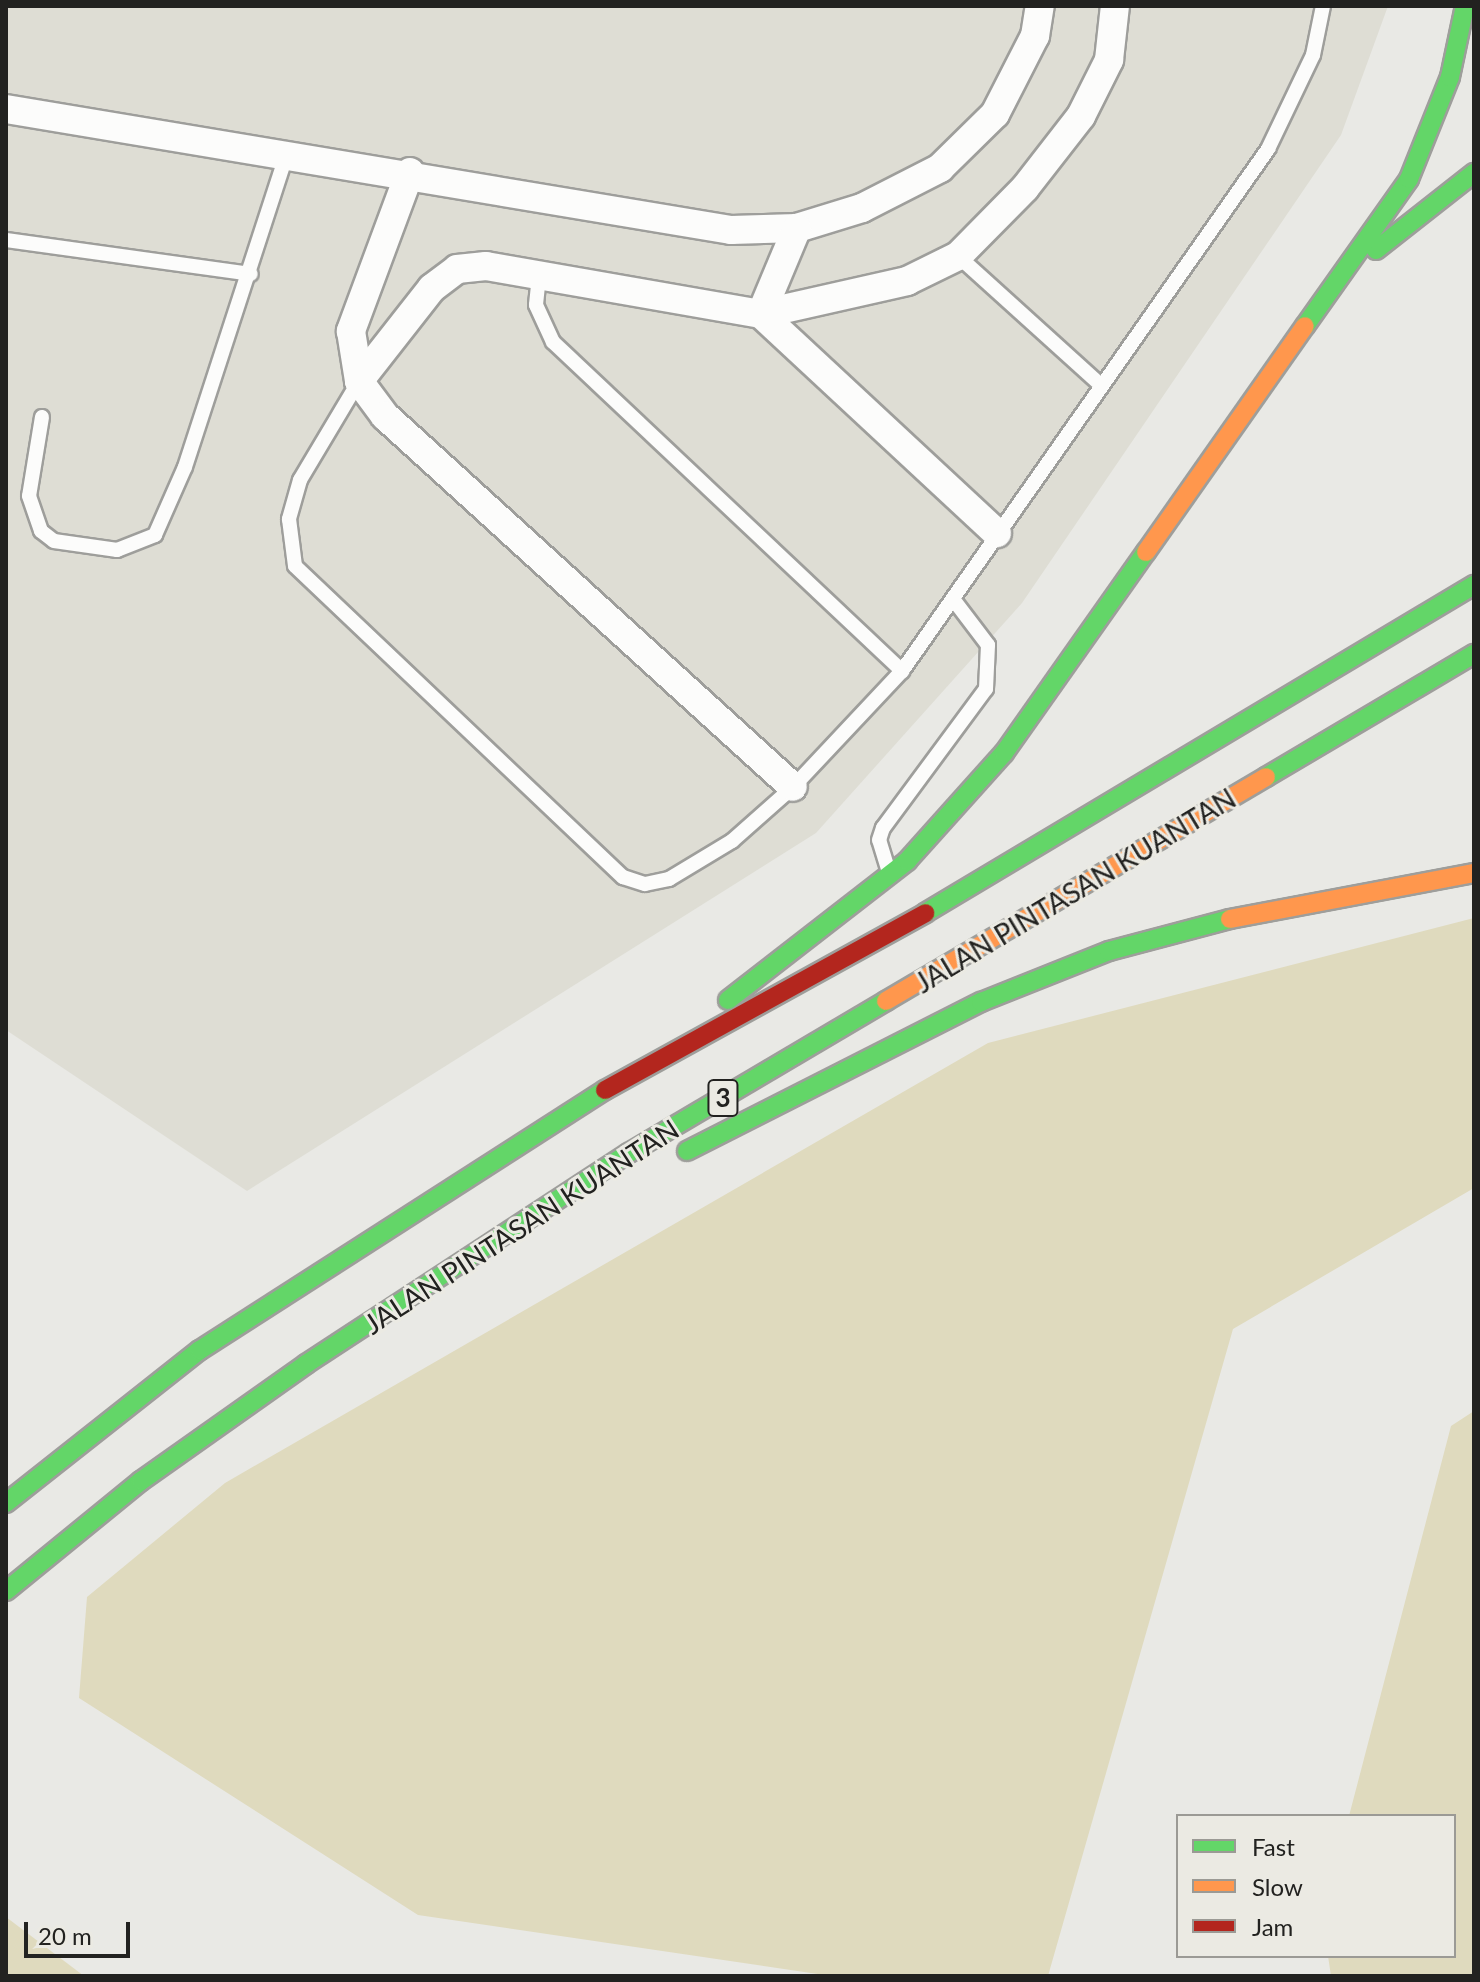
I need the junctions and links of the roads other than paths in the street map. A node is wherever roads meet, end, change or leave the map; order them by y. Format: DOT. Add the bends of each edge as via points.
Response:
graph roads {
  1 [pos="1040,6"];
  2 [pos="1115,6"];
  3 [pos="1323,6"];
  4 [pos="1465,6"];
  5 [pos="6,109"];
  6 [pos="287,153"];
  7 [pos="410,172"];
  8 [pos="1474,173"];
  9 [pos="797,228"];
  10 [pos="6,240"];
  11 [pos="958,256"];
  12 [pos="1349,272"];
  13 [pos="251,274"];
  14 [pos="539,276"];
  15 [pos="761,314"];
  16 [pos="359,381"];
  17 [pos="1101,385"];
  18 [pos="42,417"];
  19 [pos="997,533"];
  20 [pos="1474,585"];
  21 [pos="953,599"];
  22 [pos="1474,654"];
  23 [pos="902,671"];
  24 [pos="793,787"];
  25 [pos="1474,873"];
  26 [pos="890,876"];
  27 [pos="617,1082"];
  28 [pos="663,1163"];
  29 [pos="621,1185"];
  30 [pos="438,1280"];
  31 [pos="6,1503"];
  32 [pos="6,1591"];
  1 -- 9 [label="street" via="1035,36 995,114 940,168 862,208"];
  2 -- 11 [label="street" via="1109,60 1081,116 1025,188"];
  3 -- 17 [label="lane" via="1313,55 1268,149"];
  4 -- 12 [label="highway" via="1450,77 1409,179"];
  5 -- 6 [label="street"];
  6 -- 7 [label="street"];
  6 -- 13 [label="lane"];
  7 -- 9 [label="street" via="731,230"];
  7 -- 16 [label="street" via="351,331"];
  8 -- 12 [label="highway"];
  9 -- 15 [label="street"];
  10 -- 13 [label="lane"];
  11 -- 15 [label="street" via="907,281"];
  11 -- 17 [label="lane"];
  12 -- 26 [label="highway" via="1004,753"];
  13 -- 18 [label="lane" via="155,535 117,550 54,541 41,531 29,496"];
  14 -- 15 [label="street"];
  14 -- 16 [label="street" via="457,269 432,288"];
  14 -- 23 [label="lane" via="536,305 553,342"];
  15 -- 19 [label="street"];
  16 -- 24 [label="street" via="385,416"];
  16 -- 24 [label="lane" via="300,480 289,519 295,566 578,836 623,877 645,884 669,879 732,841"];
  17 -- 19 [label="lane"];
  19 -- 21 [label="lane"];
  20 -- 27 [label="highway, JALAN PINTASAN KUANTAN / 3" via="863,950"];
  21 -- 23 [label="lane"];
  21 -- 26 [label="lane" via="988,645 986,689 883,828 879,840"];
  22 -- 30 [label="highway, JALAN PINTASAN KUANTAN / 3" via="629,1153"];
  23 -- 24 [label="lane"];
  25 -- 28 [label="highway" via="1268,908 1109,951 955,1014"];
  26 -- 27 [label="highway"];
  27 -- 31 [label="highway, JALAN PINTASAN KUANTAN / 3" via="200,1350"];
  29 -- 30 [label="highway"];
  30 -- 32 [label="highway, JALAN PINTASAN KUANTAN / 3" via="141,1481"];
}
